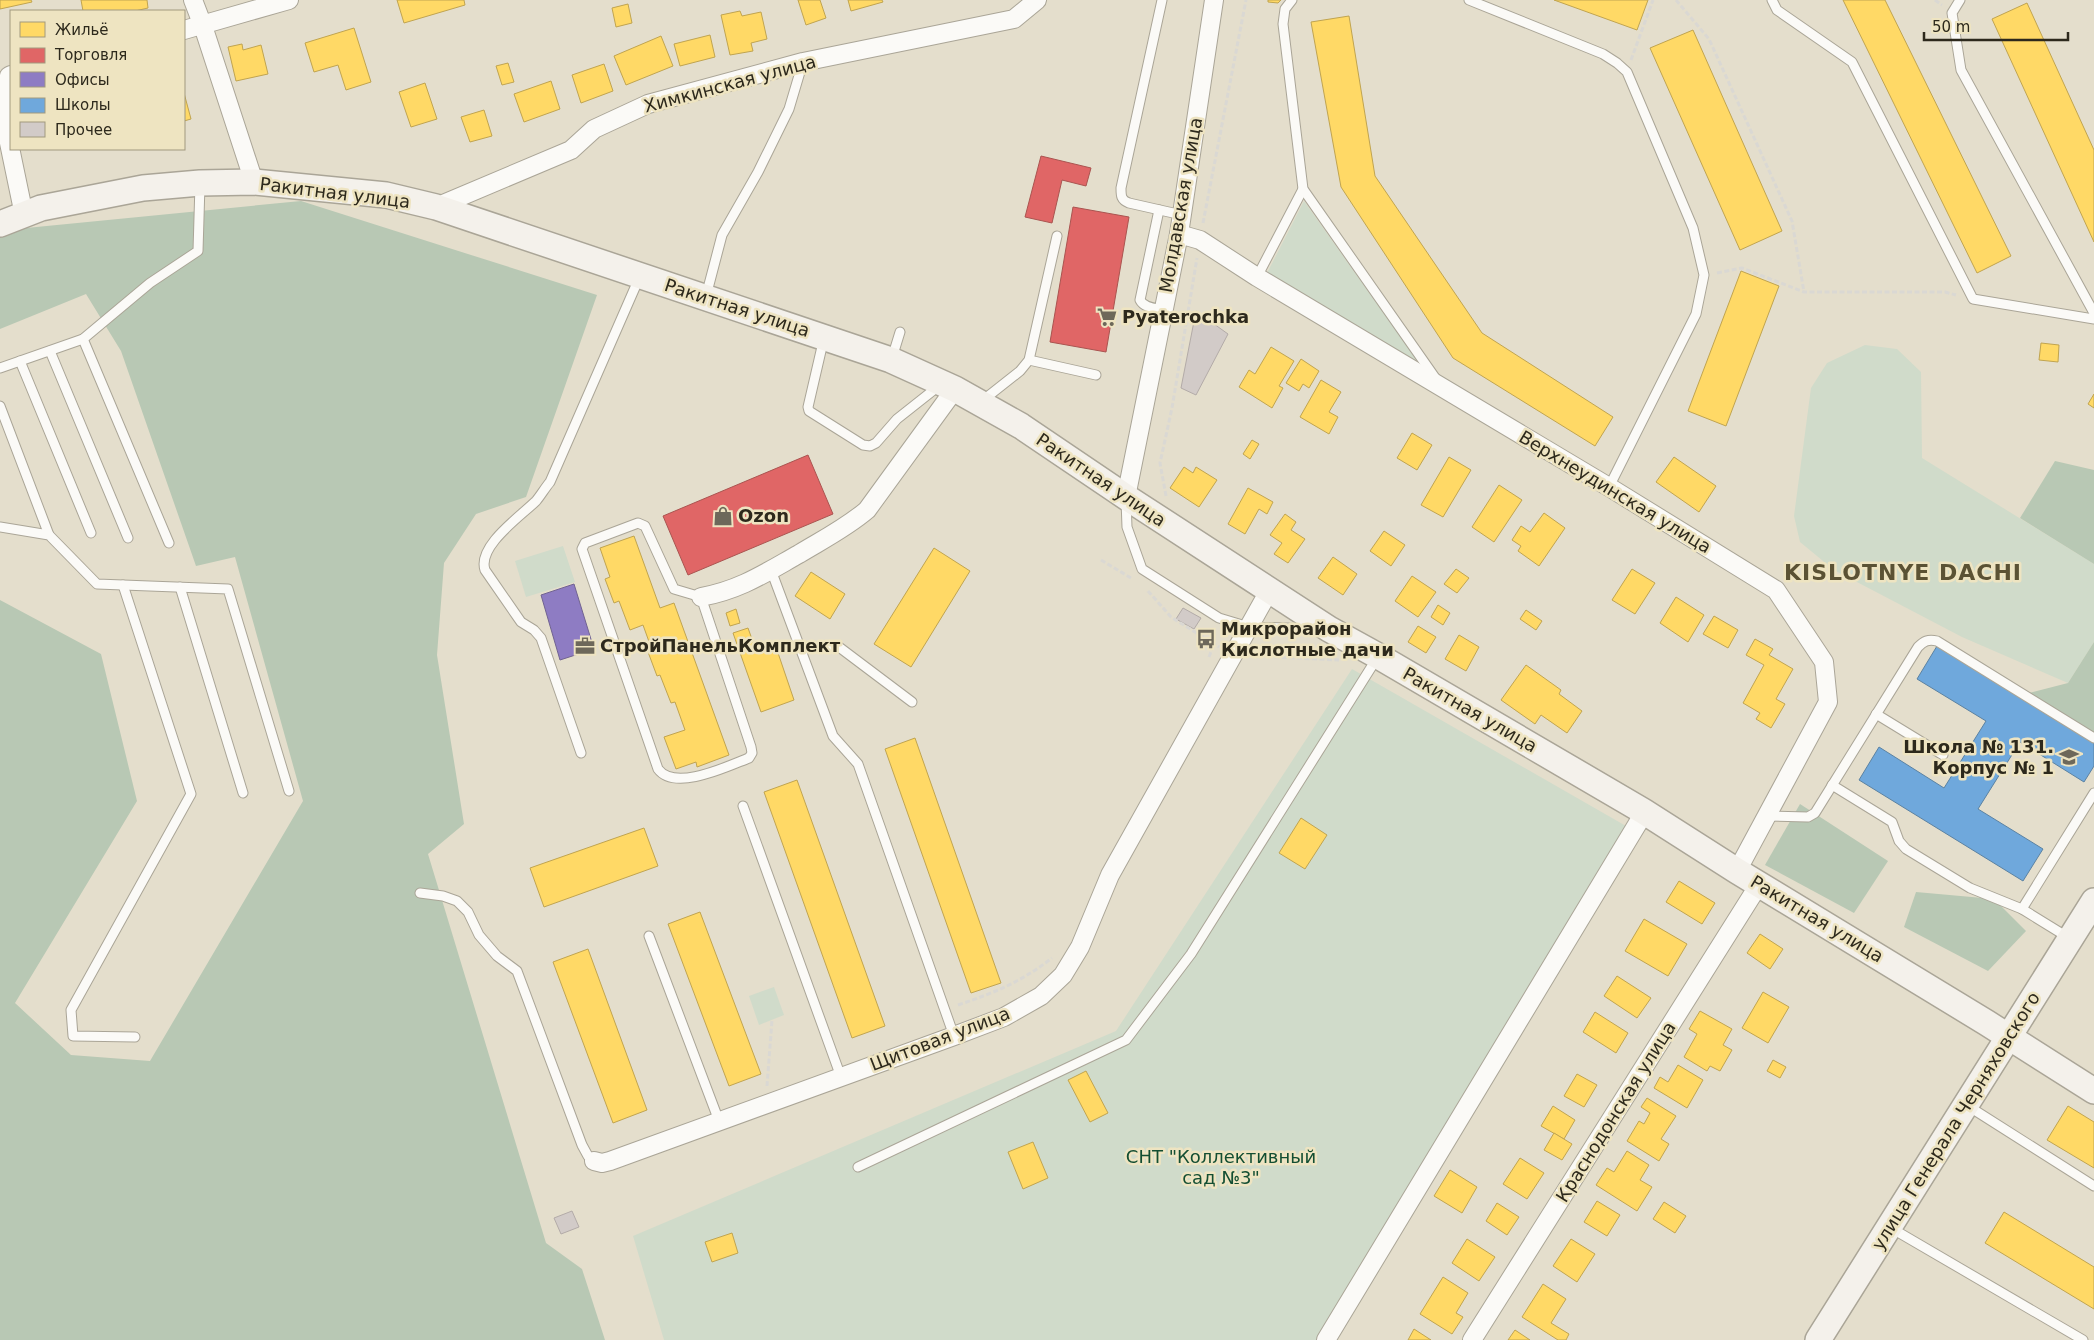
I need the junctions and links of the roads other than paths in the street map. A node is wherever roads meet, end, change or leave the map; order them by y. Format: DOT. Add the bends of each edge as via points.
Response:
graph roads {
  1 [pos="193,0"];
  2 [pos="289,0"];
  3 [pos="1037,0"];
  4 [pos="1162,0"];
  5 [pos="1214,0"];
  6 [pos="1292,0"];
  7 [pos="1469,0"];
  8 [pos="1772,0"];
  9 [pos="1960,0"];
  10 [pos="203,26"];
  11 [pos="185,30"];
  12 [pos="803,62"];
  13 [pos="10,76"];
  14 [pos="254,182"];
  15 [pos="200,184"];
  16 [pos="1303,189"];
  17 [pos="436,207"];
  18 [pos="1159,210"];
  19 [pos="24,215"];
  20 [pos="1182,215"];
  21 [pos="0,224"];
  22 [pos="1179,234"];
  23 [pos="1057,236"];
  24 [pos="640,276"];
  25 [pos="1257,278"];
  26 [pos="705,298"];
  27 [pos="1164,310"];
  28 [pos="2094,313"];
  29 [pos="2094,319"];
  30 [pos="900,332"];
  31 [pos="824,337"];
  32 [pos="84,339"];
  33 [pos="50,350"];
  34 [pos="891,360"];
  35 [pos="1029,360"];
  36 [pos="20,361"];
  37 [pos="1,366"];
  38 [pos="1096,375"];
  39 [pos="949,386"];
  40 [pos="1442,387"];
  41 [pos="980,403"];
  42 [pos="0,406"];
  43 [pos="1609,487"];
  44 [pos="1126,498"];
  45 [pos="0,526"];
  46 [pos="91,533"];
  47 [pos="49,535"];
  48 [pos="128,538"];
  49 [pos="169,543"];
  50 [pos="771,570"];
  51 [pos="123,585"];
  52 [pos="180,587"];
  53 [pos="1269,591"];
  54 [pos="701,597"];
  55 [pos="1249,627"];
  56 [pos="1329,629"];
  57 [pos="800,647"];
  58 [pos="1375,663"];
  59 [pos="912,702"];
  60 [pos="1876,714"];
  61 [pos="2094,738"];
  62 [pos="581,753"];
  63 [pos="1943,756"];
  64 [pos="1832,785"];
  65 [pos="289,791"];
  66 [pos="243,793"];
  67 [pos="2094,793"];
  68 [pos="743,806"];
  69 [pos="1643,811"];
  70 [pos="1766,816"];
  71 [pos="1736,871"];
  72 [pos="1758,883"];
  73 [pos="420,893"];
  74 [pos="2094,902"];
  75 [pos="2022,909"];
  76 [pos="649,936"];
  77 [pos="2070,939"];
  78 [pos="954,1036"];
  79 [pos="134,1037"];
  80 [pos="2008,1038"];
  81 [pos="841,1077"];
  82 [pos="2094,1091"];
  83 [pos="1965,1104"];
  84 [pos="719,1121"];
  85 [pos="594,1161"];
  86 [pos="858,1167"];
  87 [pos="2094,1186"];
  88 [pos="1889,1226"];
  89 [pos="1326,1340"];
  90 [pos="1472,1340"];
  91 [pos="1818,1340"];
  92 [pos="2083,1340"];
  1 -- 10 [label="street"];
  2 -- 10 [label="street"];
  3 -- 12 [label="street, Химкинская улица" via="1014,19"];
  4 -- 18 [label="lane" via="1121,188 1124,201"];
  5 -- 20 [label="street, Молдавская улица"];
  6 -- 16 [label="lane" via="1285,9 1283,24"];
  7 -- 43 [label="lane" via="1603,54 1627,72 1693,228 1704,275 1696,314"];
  8 -- 29 [label="lane" via="1777,10 1852,62 1974,299"];
  9 -- 28 [label="lane" via="1952,13 1961,70"];
  10 -- 11 [label="street"];
  10 -- 14 [label="street"];
  12 -- 17 [label="street, Химкинская улица" via="648,104 594,129 572,150"];
  12 -- 26 [label="lane" via="790,109 722,235"];
  13 -- 19 [label="street" via="2,114"];
  14 -- 15 [label="street, Ракитная улица"];
  14 -- 17 [label="street, Ракитная улица" via="386,195"];
  15 -- 19 [label="street, Ракитная улица" via="143,188 41,208"];
  15 -- 32 [label="lane" via="198,251 150,283"];
  16 -- 25 [label="lane"];
  16 -- 40 [label="lane"];
  17 -- 24 [label="street, Ракитная улица"];
  18 -- 20 [label="lane"];
  18 -- 27 [label="lane" via="1140,300 1142,304"];
  19 -- 21 [label="street, Ракитная улица"];
  20 -- 22 [label="street, Молдавская улица"];
  22 -- 25 [label="street, Верхнеудинская улица" via="1200,240"];
  22 -- 27 [label="street, Молдавская улица"];
  23 -- 35 [label="lane"];
  24 -- 26 [label="street, Ракитная улица"];
  24 -- 62 [label="lane" via="550,482 492,543 484,560 485,570 521,622 541,638"];
  25 -- 40 [label="street, Верхнеудинская улица"];
  26 -- 31 [label="street, Ракитная улица"];
  27 -- 44 [label="street, Молдавская улица"];
  30 -- 34 [label="lane"];
  31 -- 34 [label="street, Ракитная улица"];
  31 -- 39 [label="lane" via="809,411 863,445 876,443 897,419"];
  32 -- 33 [label="lane"];
  32 -- 49 [label="lane"];
  33 -- 36 [label="lane"];
  33 -- 48 [label="lane"];
  34 -- 39 [label="street, Ракитная улица"];
  35 -- 38 [label="lane"];
  35 -- 41 [label="lane"];
  36 -- 37 [label="lane"];
  36 -- 46 [label="lane"];
  39 -- 41 [label="street, Ракитная улица"];
  39 -- 50 [label="street" via="867,510 850,525"];
  40 -- 43 [label="street, Верхнеудинская улица"];
  41 -- 44 [label="street, Ракитная улица" via="1021,426"];
  42 -- 47 [label="lane"];
  43 -- 70 [label="street, Верхнеудинская улица" via="1776,590 1824,662 1828,702"];
  44 -- 53 [label="street, Ракитная улица"];
  44 -- 55 [label="lane" via="1127,527 1142,569 1219,618"];
  45 -- 47 [label="lane"];
  47 -- 51 [label="lane" via="97,584"];
  50 -- 54 [label="street" via="723,593"];
  50 -- 57 [label="lane"];
  51 -- 52 [label="lane"];
  51 -- 79 [label="lane" via="191,794 71,1010 73,1036"];
  52 -- 65 [label="lane" via="228,590"];
  52 -- 66 [label="lane"];
  53 -- 55 [label="street, Щитовая улица"];
  53 -- 56 [label="street, Ракитная улица"];
  54 -- 54 [label="lane" via="752,753 749,758 692,779 665,776 658,769 582,545 642,523 674,589"];
  55 -- 56 [label="lane"];
  55 -- 78 [label="street, Щитовая улица" via="1110,875 1080,947 1063,976 1041,996 1004,1017"];
  56 -- 58 [label="street, Ракитная улица"];
  57 -- 59 [label="lane" via="839,647"];
  57 -- 78 [label="lane" via="833,736 858,764"];
  58 -- 69 [label="street, Ракитная улица"];
  58 -- 86 [label="lane" via="1191,954 1126,1040"];
  60 -- 61 [label="lane" via="1918,646 1931,639"];
  60 -- 63 [label="lane"];
  60 -- 64 [label="lane"];
  64 -- 70 [label="lane" via="1815,813 1808,817"];
  64 -- 75 [label="lane" via="1892,822 1899,841 1906,849 1970,888"];
  67 -- 75 [label="lane"];
  68 -- 81 [label="lane"];
  69 -- 71 [label="street, Ракитная улица"];
  69 -- 89 [label="street"];
  70 -- 71 [label="street, Верхнеудинская улица"];
  71 -- 72 [label="street, Ракитная улица"];
  72 -- 80 [label="street, Ракитная улица"];
  72 -- 90 [label="street, Краснодонская улица"];
  73 -- 85 [label="lane" via="457,901 497,956 517,971 582,1144"];
  74 -- 77 [label="street, улица Генерала Черняховского"];
  75 -- 77 [label="lane"];
  76 -- 84 [label="lane"];
  77 -- 80 [label="street, улица Генерала Черняховского"];
  78 -- 81 [label="street, Щитовая улица"];
  80 -- 82 [label="street, Ракитная улица"];
  80 -- 83 [label="street, улица Генерала Черняховского"];
  81 -- 84 [label="street, Щитовая улица"];
  83 -- 87 [label="lane"];
  83 -- 88 [label="street, улица Генерала Черняховского"];
  84 -- 85 [label="street, Щитовая улица" via="610,1162"];
  88 -- 91 [label="street, улица Генерала Черняховского"];
  88 -- 92 [label="lane"];
}
